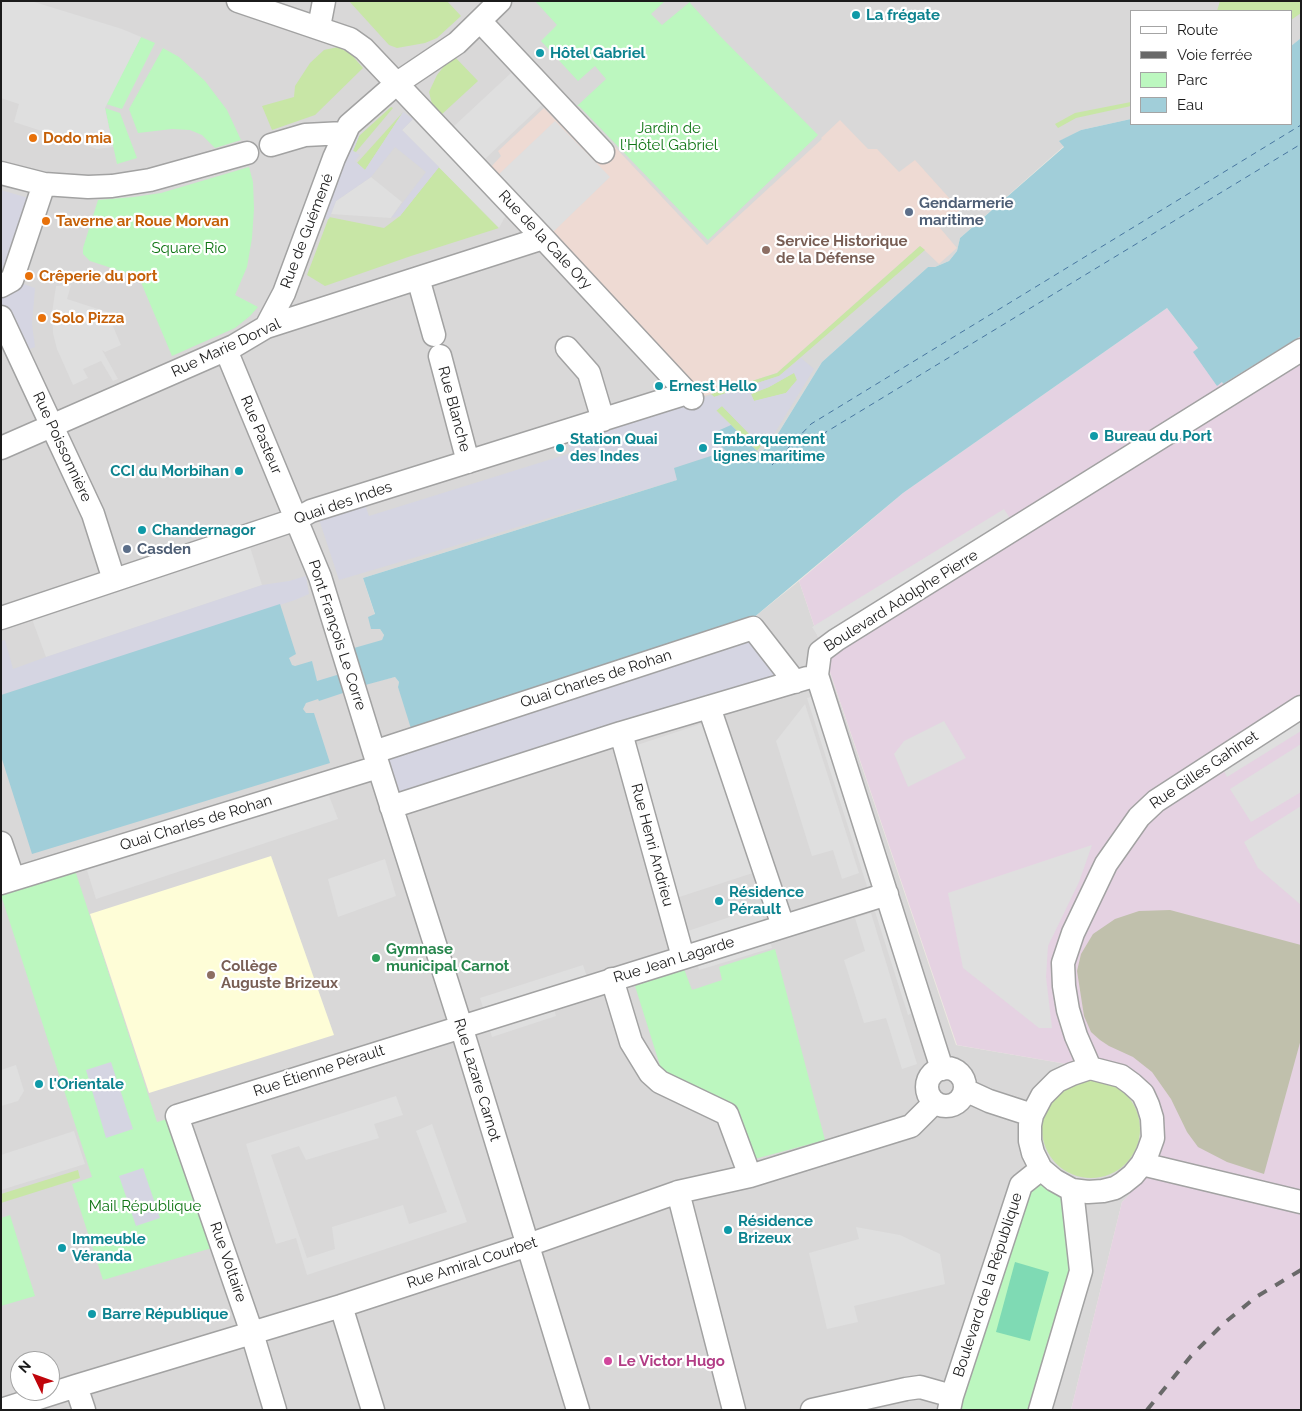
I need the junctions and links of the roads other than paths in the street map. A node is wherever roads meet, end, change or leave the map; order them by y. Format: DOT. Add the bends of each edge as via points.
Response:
graph roads {
  1 [pos="238,1"];
  2 [pos="324,1"];
  3 [pos="500,1"];
  4 [pos="480,21"];
  5 [pos="319,27"];
  6 [pos="396,84"];
  7 [pos="344,133"];
  8 [pos="271,146"];
  9 [pos="603,152"];
  10 [pos="246,153"];
  11 [pos="1,173"];
  12 [pos="44,184"];
  13 [pos="543,238"];
  14 [pos="418,278"];
  15 [pos="1,286"];
  16 [pos="1,318"];
  17 [pos="266,327"];
  18 [pos="567,348"];
  19 [pos="226,350"];
  20 [pos="1301,350"];
  21 [pos="689,395"];
  22 [pos="603,420"];
  23 [pos="53,425"];
  24 [pos="1,448"];
  25 [pos="468,462"];
  26 [pos="297,519"];
  27 [pos="114,580"];
  28 [pos="1,618"];
  29 [pos="817,675"];
  30 [pos="795,682"];
  31 [pos="1301,706"];
  32 [pos="709,707"];
  33 [pos="621,733"];
  34 [pos="376,759"];
  35 [pos="391,806"];
  36 [pos="1,843"];
  37 [pos="7,881"];
  38 [pos="887,894"];
  39 [pos="783,926"];
  40 [pos="683,957"];
  41 [pos="612,979"];
  42 [pos="461,1026"];
  43 [pos="1090,1068"];
  44 [pos="942,1069"];
  45 [pos="965,1090"];
  46 [pos="934,1103"];
  47 [pos="1032,1115"];
  48 [pos="177,1116"];
  49 [pos="1142,1164"];
  50 [pos="1040,1169"];
  51 [pos="750,1176"];
  52 [pos="1072,1190"];
  53 [pos="678,1192"];
  54 [pos="1301,1202"];
  55 [pos="528,1245"];
  56 [pos="341,1306"];
  57 [pos="252,1333"];
  58 [pos="76,1386"];
  59 [pos="950,1403"];
  60 [pos="1,1410"];
  61 [pos="84,1410"];
  62 [pos="275,1410"];
  63 [pos="373,1410"];
  64 [pos="578,1410"];
  65 [pos="734,1410"];
  66 [pos="812,1410"];
  67 [pos="1040,1410"];
  1 -- 5 [label="street, Rue de la Cale Ory"];
  2 -- 5 [label="street"];
  3 -- 4 [label="street"];
  4 -- 6 [label="street" via="457,43"];
  4 -- 9 [label="street"];
  5 -- 6 [label="street, Rue de la Cale Ory" via="350,38"];
  6 -- 7 [label="street"];
  6 -- 13 [label="street, Rue de la Cale Ory"];
  7 -- 8 [label="street" via="305,135"];
  7 -- 17 [label="street, Rue de Guémené" via="284,293"];
  10 -- 12 [label="street" via="150,180 112,186"];
  11 -- 12 [label="street"];
  12 -- 15 [label="street" via="12,280"];
  13 -- 14 [label="street, Rue Marie Dorval"];
  13 -- 21 [label="street, Rue de la Cale Ory"];
  14 -- 17 [label="street, Rue Marie Dorval"];
  14 -- 25 [label="street, Rue Blanche"];
  16 -- 23 [label="street, Rue Poissonnière"];
  17 -- 19 [label="street, Rue Marie Dorval"];
  18 -- 22 [label="street" via="589,374"];
  19 -- 23 [label="street, Rue Marie Dorval"];
  19 -- 26 [label="street, Rue Pasteur"];
  20 -- 29 [label="street, Boulevard Adolphe Pierre" via="836,640 820,652"];
  21 -- 22 [label="street, Quai des Indes"];
  22 -- 25 [label="street, Quai des Indes"];
  23 -- 24 [label="street, Rue Marie Dorval"];
  23 -- 27 [label="street, Rue Poissonnière" via="93,514"];
  25 -- 26 [label="street, Quai des Indes" via="310,511"];
  26 -- 27 [label="street, Quai des Indes"];
  26 -- 34 [label="street, Pont François Le Corre" via="320,577"];
  27 -- 28 [label="street, Quai des Indes"];
  29 -- 30 [label="street"];
  29 -- 38 [label="street, Boulevard Adolphe Pierre"];
  30 -- 32 [label="street"];
  30 -- 34 [label="street, Quai Charles de Rohan" via="753,628"];
  31 -- 43 [label="street, Rue Gilles Gahinet" via="1156,801 1139,816 1106,864 1073,933 1063,963 1068,1010"];
  32 -- 33 [label="street"];
  32 -- 39 [label="street"];
  33 -- 35 [label="street"];
  33 -- 40 [label="street, Rue Henri Andrieu"];
  34 -- 35 [label="street, Rue Lazare Carnot"];
  34 -- 37 [label="street, Quai Charles de Rohan"];
  35 -- 42 [label="street, Rue Lazare Carnot"];
  36 -- 37 [label="street"];
  38 -- 39 [label="street, Rue Jean Lagarde"];
  38 -- 44 [label="street, Boulevard Adolphe Pierre"];
  39 -- 40 [label="street, Rue Jean Lagarde"];
  40 -- 41 [label="street, Rue Jean Lagarde"];
  41 -- 42 [label="street, Rue Jean Lagarde"];
  41 -- 51 [label="street" via="631,1042 650,1073 660,1082 727,1114"];
  42 -- 48 [label="street, Rue Étienne Pérault"];
  42 -- 55 [label="street, Rue Lazare Carnot"];
  43 -- 47 [label="street" via="1058,1081 1042,1096"];
  43 -- 49 [label="street" via="1120,1076 1143,1094 1152,1118 1152,1138"];
  44 -- 45 [label="street" via="952,1069 961,1075"];
  44 -- 46 [label="street" via="932,1074 928,1083 928,1094"];
  45 -- 46 [label="street" via="953,1105"];
  45 -- 47 [label="street"];
  46 -- 51 [label="street, Rue Amiral Courbet" via="911,1126"];
  47 -- 50 [label="street" via="1030,1141"];
  48 -- 57 [label="street, Rue Voltaire"];
  49 -- 52 [label="street" via="1115,1188 1088,1192"];
  49 -- 54 [label="street"];
  50 -- 52 [label="street"];
  50 -- 59 [label="street, Boulevard de la République" via="1021,1185"];
  51 -- 53 [label="street, Rue Amiral Courbet"];
  52 -- 67 [label="street" via="1081,1271"];
  53 -- 55 [label="street, Rue Amiral Courbet"];
  53 -- 65 [label="street"];
  55 -- 56 [label="street, Rue Amiral Courbet"];
  55 -- 64 [label="street, Rue Lazare Carnot"];
  56 -- 57 [label="street, Rue Amiral Courbet"];
  56 -- 63 [label="street"];
  57 -- 58 [label="street, Rue Amiral Courbet"];
  57 -- 62 [label="street, Rue Voltaire"];
  58 -- 60 [label="street, Rue Amiral Courbet"];
  58 -- 61 [label="street"];
  59 -- 66 [label="street" via="920,1387"];
}
